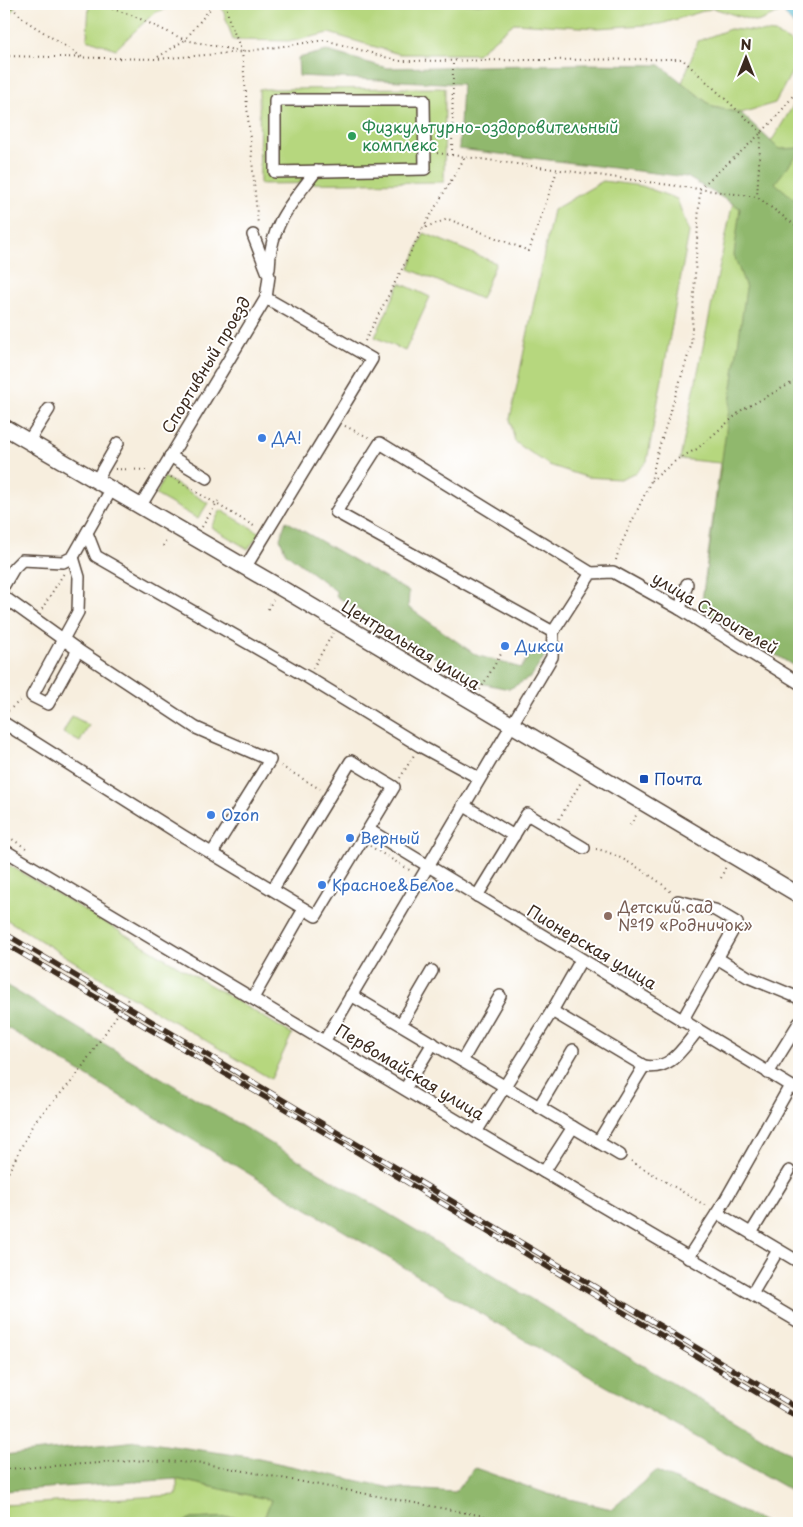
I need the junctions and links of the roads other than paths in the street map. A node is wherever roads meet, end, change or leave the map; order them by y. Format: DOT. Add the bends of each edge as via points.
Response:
graph roads {
  1 [pos="316,171"];
  2 [pos="253,235"];
  3 [pos="269,276"];
  4 [pos="266,298"];
  5 [pos="49,409"];
  6 [pos="4,427"];
  7 [pos="28,442"];
  8 [pos="118,443"];
  9 [pos="170,456"];
  10 [pos="99,475"];
  11 [pos="207,478"];
  12 [pos="111,490"];
  13 [pos="140,507"];
  14 [pos="87,533"];
  15 [pos="73,557"];
  16 [pos="245,568"];
  17 [pos="591,574"];
  18 [pos="687,584"];
  19 [pos="4,585"];
  20 [pos="4,597"];
  21 [pos="680,609"];
  22 [pos="553,632"];
  23 [pos="64,640"];
  24 [pos="78,650"];
  25 [pos="799,684"];
  26 [pos="4,723"];
  27 [pos="511,724"];
  28 [pos="479,778"];
  29 [pos="463,805"];
  30 [pos="369,830"];
  31 [pos="514,836"];
  32 [pos="584,848"];
  33 [pos="4,850"];
  34 [pos="212,853"];
  35 [pos="428,865"];
  36 [pos="273,889"];
  37 [pos="799,895"];
  38 [pos="477,896"];
  39 [pos="678,901"];
  40 [pos="304,909"];
  41 [pos="717,958"];
  42 [pos="581,960"];
  43 [pos="432,971"];
  44 [pos="351,995"];
  45 [pos="500,996"];
  46 [pos="253,998"];
  47 [pos="799,998"];
  48 [pos="552,1011"];
  49 [pos="682,1021"];
  50 [pos="799,1023"];
  51 [pos="400,1024"];
  52 [pos="698,1030"];
  53 [pos="325,1040"];
  54 [pos="433,1044"];
  55 [pos="573,1050"];
  56 [pos="462,1061"];
  57 [pos="644,1066"];
  58 [pos="768,1073"];
  59 [pos="504,1086"];
  60 [pos="405,1089"];
  61 [pos="795,1089"];
  62 [pos="539,1107"];
  63 [pos="573,1127"];
  64 [pos="476,1132"];
  65 [pos="598,1142"];
  66 [pos="620,1155"];
  67 [pos="789,1171"];
  68 [pos="544,1172"];
  69 [pos="717,1213"];
  70 [pos="751,1233"];
  71 [pos="778,1250"];
  72 [pos="688,1258"];
  73 [pos="799,1262"];
  74 [pos="752,1294"];
  75 [pos="799,1322"];
  1 -- 1 [label="street" via="275,172 275,100 424,100 425,169"];
  1 -- 3 [label="street" via="277,224 270,253"];
  2 -- 3 [label="street, Спортивный проезд"];
  3 -- 4 [label="street, Спортивный проезд"];
  4 -- 9 [label="street, Спортивный проезд"];
  4 -- 16 [label="street" via="372,359"];
  5 -- 7 [label="street"];
  6 -- 7 [label="main road, Центральная улица"];
  7 -- 10 [label="main road, Центральная улица"];
  8 -- 10 [label="street"];
  9 -- 11 [label="street"];
  9 -- 13 [label="street, Спортивный проезд"];
  10 -- 12 [label="main road, Центральная улица"];
  12 -- 13 [label="main road, Центральная улица"];
  12 -- 14 [label="street"];
  13 -- 16 [label="main road, Центральная улица"];
  14 -- 15 [label="street"];
  14 -- 28 [label="street" via="96,556"];
  15 -- 19 [label="street" via="62,562 22,560"];
  15 -- 23 [label="street" via="79,577 78,612"];
  16 -- 27 [label="main road, Центральная улица"];
  17 -- 21 [label="street, улица Строителей" via="613,572"];
  17 -- 22 [label="street"];
  17 -- 22 [label="street" via="380,442 336,512"];
  18 -- 21 [label="street"];
  20 -- 23 [label="street"];
  21 -- 25 [label="street, улица Строителей"];
  22 -- 27 [label="street" via="552,656"];
  23 -- 24 [label="street"];
  23 -- 24 [label="street" via="32,696 48,704"];
  24 -- 34 [label="street" via="196,728 270,760"];
  26 -- 34 [label="street"];
  27 -- 28 [label="street"];
  27 -- 37 [label="main road, Центральная улица"];
  28 -- 29 [label="street"];
  29 -- 31 [label="street"];
  29 -- 35 [label="street"];
  30 -- 35 [label="street, Пионерская улица"];
  30 -- 36 [label="street" via="394,787 351,761"];
  30 -- 40 [label="street" via="316,916"];
  31 -- 32 [label="street" via="527,814"];
  31 -- 38 [label="street"];
  33 -- 46 [label="street, Первомайская улица"];
  34 -- 36 [label="street"];
  35 -- 38 [label="street, Пионерская улица"];
  35 -- 44 [label="street"];
  36 -- 40 [label="street"];
  38 -- 42 [label="street, Пионерская улица"];
  39 -- 41 [label="street" via="715,910 737,923"];
  40 -- 46 [label="street"];
  41 -- 47 [label="street" via="748,977"];
  41 -- 49 [label="street"];
  42 -- 48 [label="street"];
  42 -- 49 [label="street, Пионерская улица"];
  43 -- 51 [label="street"];
  44 -- 51 [label="street"];
  44 -- 53 [label="street"];
  45 -- 56 [label="street"];
  46 -- 53 [label="street, Первомайская улица"];
  48 -- 57 [label="street"];
  48 -- 59 [label="street"];
  49 -- 52 [label="street, Пионерская улица"];
  50 -- 58 [label="street"];
  51 -- 54 [label="street"];
  52 -- 57 [label="street" via="674,1059 656,1068"];
  52 -- 58 [label="street, Пионерская улица"];
  53 -- 60 [label="street, Первомайская улица"];
  54 -- 56 [label="street"];
  54 -- 60 [label="street"];
  55 -- 62 [label="street"];
  56 -- 59 [label="street"];
  57 -- 65 [label="street"];
  58 -- 61 [label="street, Пионерская улица"];
  59 -- 62 [label="street"];
  59 -- 64 [label="street"];
  60 -- 64 [label="street, Первомайская улица"];
  61 -- 69 [label="street"];
  62 -- 63 [label="street"];
  63 -- 65 [label="street"];
  63 -- 68 [label="street"];
  64 -- 68 [label="street, Первомайская улица"];
  65 -- 66 [label="street"];
  67 -- 70 [label="street"];
  68 -- 72 [label="street, Первомайская улица"];
  69 -- 70 [label="street"];
  69 -- 72 [label="street"];
  70 -- 71 [label="street"];
  71 -- 73 [label="street"];
  71 -- 74 [label="street"];
  72 -- 74 [label="street, Первомайская улица"];
  74 -- 75 [label="street, Первомайская улица"];
}
